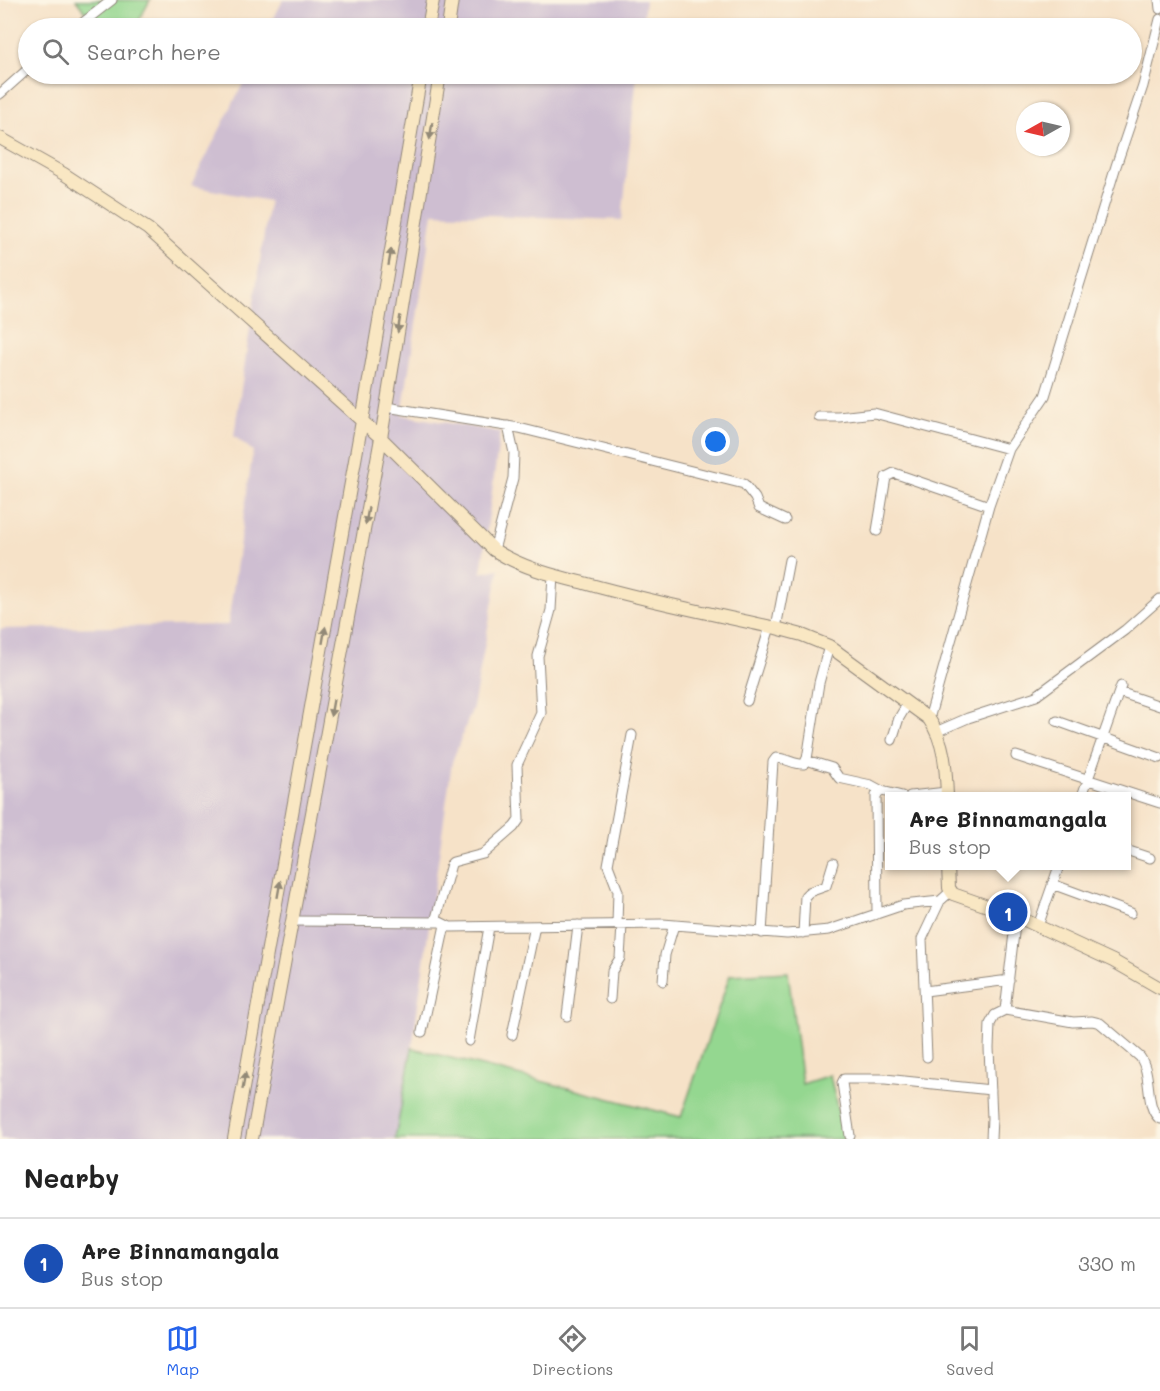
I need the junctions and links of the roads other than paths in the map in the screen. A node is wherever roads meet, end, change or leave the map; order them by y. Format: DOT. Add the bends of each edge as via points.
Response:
graph roads {
  1 [pos="112,0"];
  2 [pos="433,0"];
  3 [pos="452,0"];
  4 [pos="1159,0"];
  5 [pos="1160,9"];
  6 [pos="89,18"];
  7 [pos="430,18"];
  8 [pos="449,18"];
  9 [pos="1160,19"];
  10 [pos="18,78"];
  11 [pos="419,84"];
  12 [pos="438,84"];
  13 [pos="0,94"];
  14 [pos="0,138"];
  15 [pos="386,407"];
  16 [pos="819,417"];
  17 [pos="362,421"];
  18 [pos="508,426"];
  19 [pos="381,438"];
  20 [pos="1009,448"];
  21 [pos="989,506"];
  22 [pos="785,520"];
  23 [pos="877,531"];
  24 [pos="494,550"];
  25 [pos="789,560"];
  26 [pos="553,575"];
  27 [pos="1160,599"];
  28 [pos="773,627"];
  29 [pos="829,646"];
  30 [pos="747,701"];
  31 [pos="908,703"];
  32 [pos="1160,706"];
  33 [pos="929,719"];
  34 [pos="1057,721"];
  35 [pos="938,731"];
  36 [pos="632,735"];
  37 [pos="1103,738"];
  38 [pos="892,740"];
  39 [pos="1016,756"];
  40 [pos="1160,758"];
  41 [pos="806,760"];
  42 [pos="1088,779"];
  43 [pos="882,791"];
  44 [pos="886,792"];
  45 [pos="947,792"];
  46 [pos="1083,792"];
  47 [pos="1127,792"];
  48 [pos="1131,793"];
  49 [pos="1160,803"];
  50 [pos="1131,852"];
  51 [pos="1150,858"];
  52 [pos="833,863"];
  53 [pos="948,870"];
  54 [pos="1057,870"];
  55 [pos="1052,884"];
  56 [pos="950,892"];
  57 [pos="940,901"];
  58 [pos="1131,913"];
  59 [pos="877,914"];
  60 [pos="1016,916"];
  61 [pos="293,921"];
  62 [pos="440,924"];
  63 [pos="619,925"];
  64 [pos="674,925"];
  65 [pos="535,926"];
  66 [pos="578,926"];
  67 [pos="1038,926"];
  68 [pos="489,927"];
  69 [pos="762,933"];
  70 [pos="803,933"];
  71 [pos="1009,980"];
  72 [pos="663,981"];
  73 [pos="1160,988"];
  74 [pos="926,991"];
  75 [pos="610,999"];
  76 [pos="1005,1010"];
  77 [pos="567,1016"];
  78 [pos="422,1032"];
  79 [pos="512,1035"];
  80 [pos="470,1041"];
  81 [pos="927,1057"];
  82 [pos="991,1090"];
  83 [pos="1160,1119"];
  84 [pos="850,1136"];
  85 [pos="234,1139"];
  86 [pos="252,1139"];
  87 [pos="991,1139"];
  1 -- 6 [label="street"];
  2 -- 7 [label="main road"];
  3 -- 8 [label="main road"];
  4 -- 5 [label="street"];
  9 -- 20 [label="street" via="1143,86 1045,396"];
  10 -- 13 [label="street"];
  17 -- 11 [label="main road, one-way"];
  12 -- 15 [label="main road, one-way"];
  14 -- 17 [label="main road" via="148,229"];
  15 -- 18 [label="street"];
  15 -- 19 [label="main road"];
  16 -- 20 [label="street" via="874,413"];
  17 -- 19 [label="main road"];
  85 -- 17 [label="main road, one-way"];
  18 -- 22 [label="street" via="744,484 759,508"];
  18 -- 24 [label="street" via="514,453 513,478"];
  19 -- 24 [label="main road"];
  19 -- 61 [label="main road, one-way"];
  20 -- 21 [label="street"];
  21 -- 23 [label="street" via="894,473 886,477"];
  21 -- 33 [label="street"];
  24 -- 26 [label="main road" via="512,562"];
  25 -- 28 [label="street"];
  26 -- 28 [label="main road"];
  26 -- 62 [label="street" via="551,610 538,656 541,713 517,765 519,820 483,854 451,864"];
  27 -- 35 [label="street" via="1036,696"];
  28 -- 29 [label="main road"];
  28 -- 30 [label="street"];
  29 -- 31 [label="main road"];
  29 -- 41 [label="street"];
  31 -- 33 [label="main road"];
  31 -- 38 [label="street"];
  32 -- 37 [label="street" via="1120,689"];
  33 -- 35 [label="main road"];
  34 -- 37 [label="street"];
  35 -- 45 [label="main road"];
  36 -- 63 [label="street" via="608,865 618,891"];
  37 -- 40 [label="street"];
  37 -- 42 [label="street"];
  39 -- 42 [label="street"];
  41 -- 43 [label="street" via="832,768 839,778"];
  41 -- 69 [label="street" via="804,764 776,758 773,762"];
  42 -- 46 [label="street"];
  42 -- 47 [label="street"];
  43 -- 44 [label="street"];
  43 -- 59 [label="street" via="876,795"];
  48 -- 49 [label="street"];
  50 -- 51 [label="street"];
  52 -- 70 [label="street" via="826,886 805,896"];
  53 -- 56 [label="main road"];
  54 -- 55 [label="street"];
  55 -- 58 [label="street"];
  55 -- 67 [label="street"];
  56 -- 57 [label="street"];
  56 -- 60 [label="main road"];
  57 -- 59 [label="street" via="903,905"];
  57 -- 74 [label="street" via="922,939"];
  59 -- 70 [label="street" via="829,930"];
  60 -- 67 [label="main road"];
  60 -- 71 [label="street"];
  61 -- 62 [label="street"];
  61 -- 86 [label="main road"];
  62 -- 68 [label="street"];
  62 -- 78 [label="street"];
  63 -- 64 [label="street"];
  63 -- 66 [label="street"];
  63 -- 75 [label="street" via="620,958 612,971"];
  64 -- 69 [label="street"];
  64 -- 72 [label="street" via="664,956"];
  65 -- 66 [label="street"];
  65 -- 68 [label="street"];
  65 -- 79 [label="street"];
  66 -- 77 [label="street"];
  67 -- 73 [label="main road"];
  68 -- 80 [label="street"];
  69 -- 70 [label="street"];
  71 -- 74 [label="street"];
  71 -- 76 [label="street"];
  74 -- 81 [label="street"];
  76 -- 82 [label="street" via="995,1015 990,1024"];
  76 -- 83 [label="street" via="1100,1023 1145,1064 1153,1111"];
  82 -- 84 [label="street" via="885,1079 844,1079"];
  82 -- 87 [label="street"];
}
